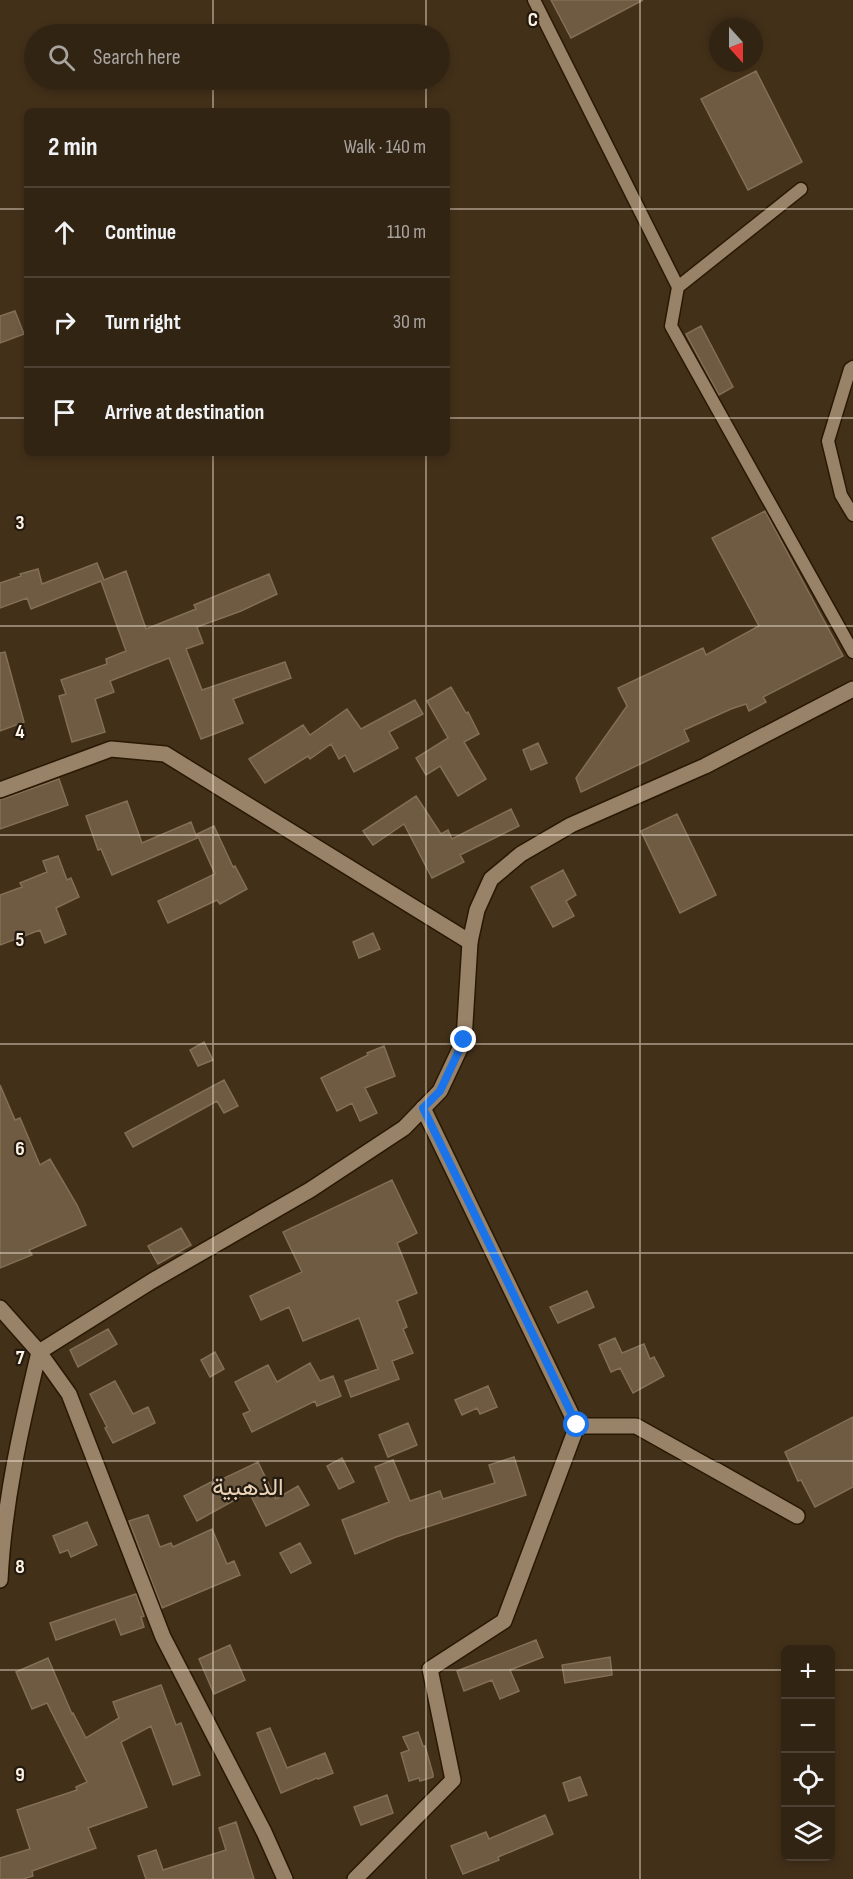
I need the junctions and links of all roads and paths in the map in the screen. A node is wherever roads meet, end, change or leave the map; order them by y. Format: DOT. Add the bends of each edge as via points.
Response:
graph roads {
  1 [pos="534,0"];
  2 [pos="801,189"];
  3 [pos="678,286"];
  4 [pos="853,367"];
  5 [pos="853,515"];
  6 [pos="853,652"];
  7 [pos="853,688"];
  8 [pos="0,790"];
  9 [pos="470,942"];
  10 [pos="423,1108"];
  11 [pos="0,1308"];
  12 [pos="39,1352"];
  13 [pos="577,1425"];
  14 [pos="716,1470"];
  15 [pos="0,1580"];
  16 [pos="285,1879"];
  17 [pos="356,1879"];
  1 -- 3 [label="lane"];
  2 -- 3 [label="lane"];
  3 -- 6 [label="lane" via="671,326"];
  4 -- 5 [label="lane" via="828,441 841,495"];
  7 -- 9 [label="street" via="705,766 571,825 520,854 491,879 477,910"];
  8 -- 9 [label="street" via="111,749 165,754"];
  9 -- 10 [label="street" via="464,1040 440,1091"];
  10 -- 12 [label="street" via="404,1128 310,1190"];
  10 -- 13 [label="street"];
  11 -- 12 [label="street"];
  12 -- 15 [label="street" via="16,1450"];
  12 -- 16 [label="street" via="69,1394 163,1637"];
  13 -- 14 [label="street" via="636,1426 797,1516"];
  13 -- 17 [label="street" via="504,1621 430,1669 453,1780"];
}
